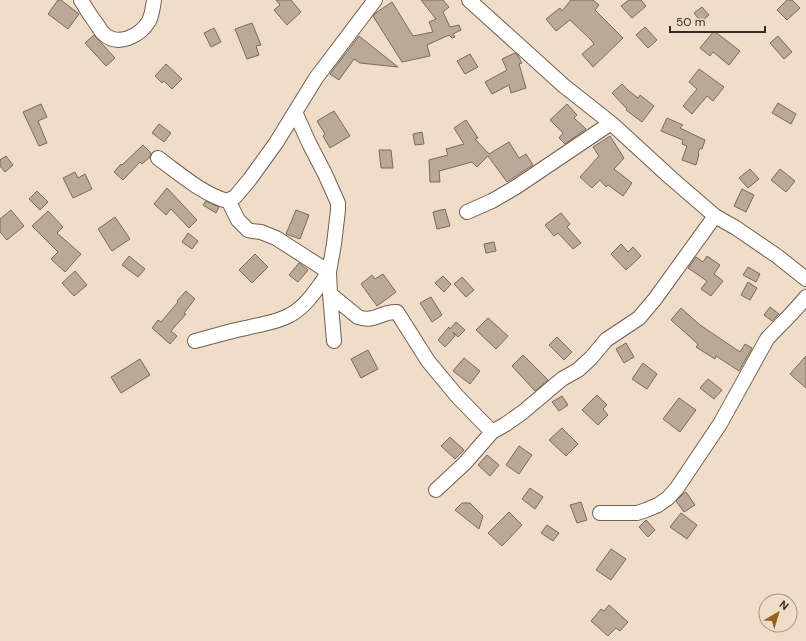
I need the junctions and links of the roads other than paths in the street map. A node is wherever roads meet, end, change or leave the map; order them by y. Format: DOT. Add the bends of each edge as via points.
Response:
graph roads {
  1 [pos="81,0"];
  2 [pos="154,0"];
  3 [pos="376,0"];
  4 [pos="475,1"];
  5 [pos="295,112"];
  6 [pos="612,123"];
  7 [pos="158,158"];
  8 [pos="230,200"];
  9 [pos="468,212"];
  10 [pos="716,216"];
  11 [pos="329,272"];
  12 [pos="806,279"];
  13 [pos="330,294"];
  14 [pos="806,297"];
  15 [pos="195,341"];
  16 [pos="334,341"];
  17 [pos="492,432"];
  18 [pos="436,490"];
  19 [pos="600,513"];
  1 -- 2 [label="street" via="104,34 120,40 137,34 149,21"];
  3 -- 5 [label="street" via="316,78"];
  4 -- 6 [label="street" via="564,86"];
  5 -- 8 [label="street" via="250,179"];
  5 -- 11 [label="street" via="338,203"];
  6 -- 9 [label="street" via="516,187"];
  6 -- 10 [label="street"];
  7 -- 8 [label="street" via="200,188 227,201"];
  8 -- 11 [label="street" via="238,220 248,230 276,238"];
  10 -- 12 [label="street" via="777,256"];
  10 -- 17 [label="street" via="659,294 638,318 606,340 578,370 562,379 523,412"];
  11 -- 13 [label="street"];
  11 -- 15 [label="street" via="301,306 290,315"];
  13 -- 16 [label="street"];
  13 -- 17 [label="street" via="363,318 370,319 389,312 397,312 428,361"];
  14 -- 19 [label="street" via="767,339 720,424 668,498 642,512"];
  17 -- 18 [label="street"];
}
